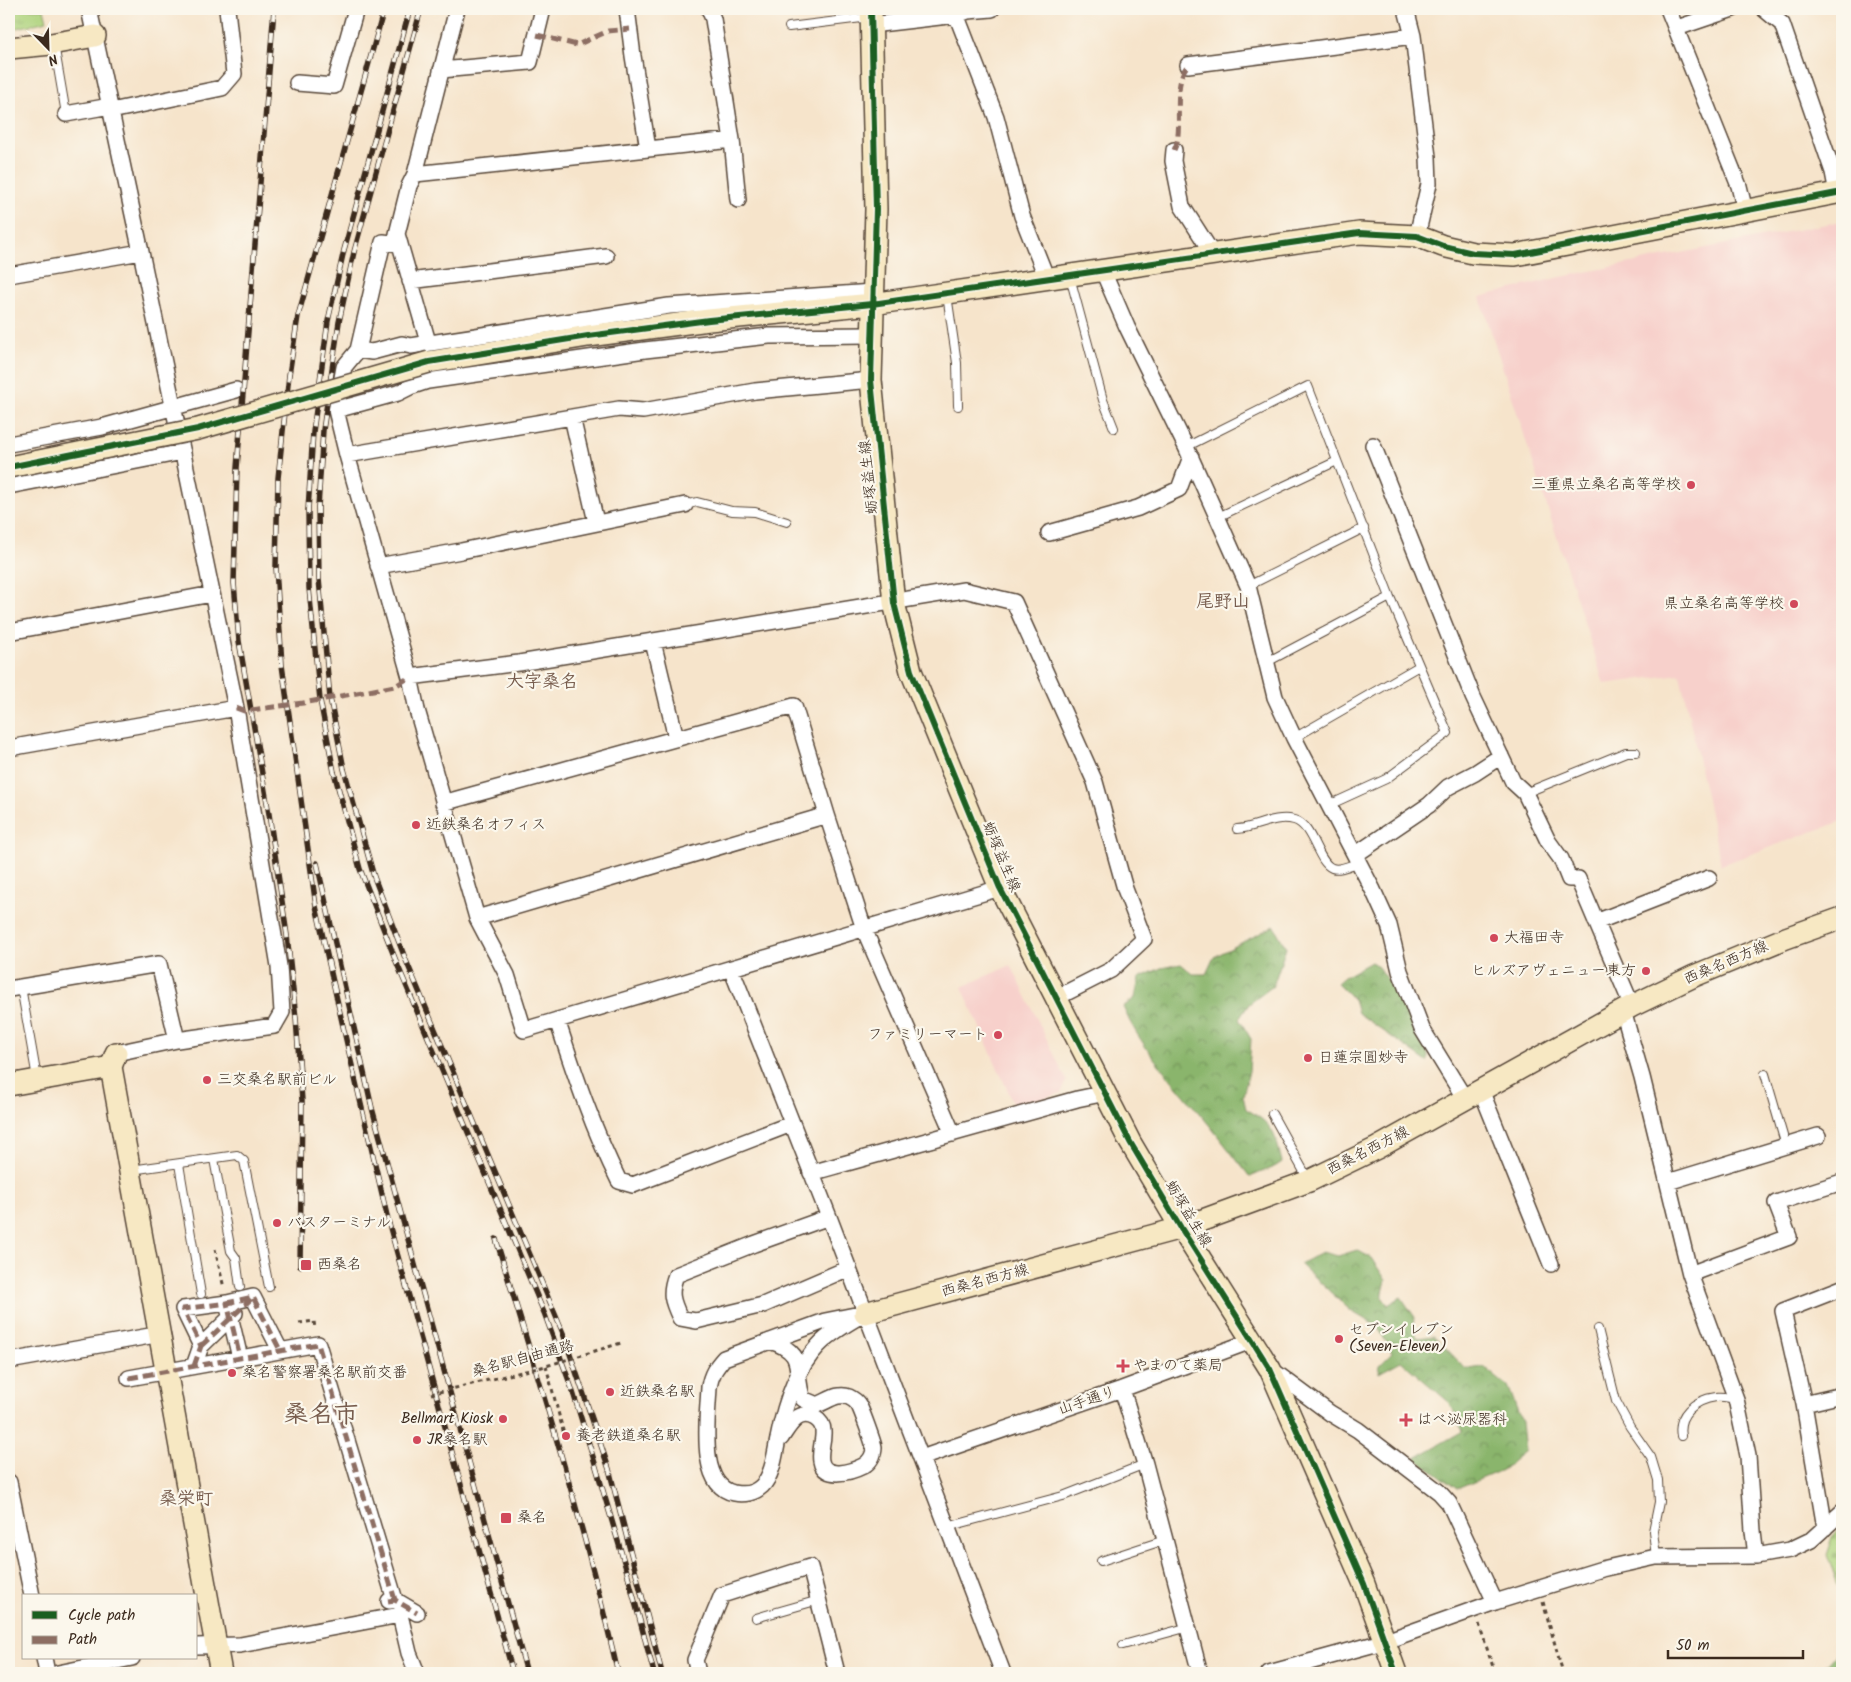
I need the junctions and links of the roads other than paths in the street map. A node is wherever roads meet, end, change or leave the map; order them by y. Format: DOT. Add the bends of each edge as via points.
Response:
graph roads {
  1 [pos="89,9"];
  2 [pos="227,9"];
  3 [pos="356,9"];
  4 [pos="457,9"];
  5 [pos="544,9"];
  6 [pos="627,9"];
  7 [pos="710,9"];
  8 [pos="992,9"];
  9 [pos="1406,9"];
  10 [pos="1668,9"];
  11 [pos="1733,9"];
  12 [pos="1764,9"];
  13 [pos="956,12"];
  14 [pos="871,17"];
  15 [pos="789,27"];
  16 [pos="1677,28"];
  17 [pos="96,36"];
  18 [pos="1413,36"];
  19 [pos="54,43"];
  20 [pos="9,48"];
  21 [pos="1188,65"];
  22 [pos="441,70"];
  23 [pos="297,82"];
  24 [pos="110,108"];
  25 [pos="66,114"];
  26 [pos="732,140"];
  27 [pos="648,149"];
  28 [pos="1174,150"];
  29 [pos="415,174"];
  30 [pos="1839,192"];
  31 [pos="738,200"];
  32 [pos="1745,211"];
  33 [pos="1417,236"];
  34 [pos="400,244"];
  35 [pos="141,252"];
  36 [pos="1212,253"];
  37 [pos="606,256"];
  38 [pos="1102,269"];
  39 [pos="9,275"];
  40 [pos="1069,275"];
  41 [pos="1047,279"];
  42 [pos="410,281"];
  43 [pos="946,293"];
  44 [pos="872,298"];
  45 [pos="871,335"];
  46 [pos="358,350"];
  47 [pos="428,352"];
  48 [pos="871,380"];
  49 [pos="236,390"];
  50 [pos="958,406"];
  51 [pos="174,408"];
  52 [pos="336,410"];
  53 [pos="572,417"];
  54 [pos="1114,428"];
  55 [pos="9,444"];
  56 [pos="1374,445"];
  57 [pos="183,452"];
  58 [pos="1188,452"];
  59 [pos="346,455"];
  60 [pos="1337,461"];
  61 [pos="9,467"];
  62 [pos="9,486"];
  63 [pos="685,505"];
  64 [pos="1218,517"];
  65 [pos="596,522"];
  66 [pos="787,522"];
  67 [pos="1364,528"];
  68 [pos="1049,533"];
  69 [pos="378,566"];
  70 [pos="1248,586"];
  71 [pos="212,594"];
  72 [pos="1390,597"];
  73 [pos="894,603"];
  74 [pos="9,632"];
  75 [pos="653,642"];
  76 [pos="1267,662"];
  77 [pos="1419,666"];
  78 [pos="410,677"];
  79 [pos="236,708"];
  80 [pos="676,738"];
  81 [pos="1294,738"];
  82 [pos="9,748"];
  83 [pos="1636,752"];
  84 [pos="1501,756"];
  85 [pos="1525,794"];
  86 [pos="444,803"];
  87 [pos="1329,805"];
  88 [pos="826,815"];
  89 [pos="1237,829"];
  90 [pos="1356,859"];
  91 [pos="1709,878"];
  92 [pos="1000,888"];
  93 [pos="477,918"];
  94 [pos="1842,918"];
  95 [pos="1596,922"];
  96 [pos="864,929"];
  97 [pos="731,968"];
  98 [pos="15,988"];
  99 [pos="1056,998"];
  100 [pos="1627,1008"];
  101 [pos="557,1020"];
  102 [pos="177,1040"];
  103 [pos="114,1060"];
  104 [pos="1765,1074"];
  105 [pos="37,1080"];
  106 [pos="9,1085"];
  107 [pos="1106,1093"];
  108 [pos="1473,1095"];
  109 [pos="1272,1114"];
  110 [pos="791,1124"];
  111 [pos="953,1134"];
  112 [pos="1818,1136"];
  113 [pos="1786,1146"];
  114 [pos="214,1158"];
  115 [pos="179,1164"];
  116 [pos="129,1170"];
  117 [pos="811,1174"];
  118 [pos="1308,1180"];
  119 [pos="1668,1182"];
  120 [pos="1842,1182"];
  121 [pos="829,1217"];
  122 [pos="1181,1228"];
  123 [pos="1551,1264"];
  124 [pos="849,1268"];
  125 [pos="1690,1274"];
  126 [pos="240,1287"];
  127 [pos="269,1288"];
  128 [pos="1842,1288"];
  129 [pos="201,1294"];
  130 [pos="253,1297"];
  131 [pos="227,1304"];
  132 [pos="865,1313"];
  133 [pos="229,1319"];
  134 [pos="1598,1329"];
  135 [pos="161,1334"];
  136 [pos="770,1341"];
  137 [pos="1251,1341"];
  138 [pos="201,1346"];
  139 [pos="280,1350"];
  140 [pos="240,1358"];
  141 [pos="9,1361"];
  142 [pos="194,1366"];
  143 [pos="1270,1369"];
  144 [pos="168,1371"];
  145 [pos="799,1373"];
  146 [pos="129,1378"];
  147 [pos="1122,1390"];
  148 [pos="1842,1395"];
  149 [pos="1736,1399"];
  150 [pos="1804,1404"];
  151 [pos="1680,1436"];
  152 [pos="777,1444"];
  153 [pos="921,1458"];
  154 [pos="1145,1464"];
  155 [pos="9,1482"];
  156 [pos="1842,1512"];
  157 [pos="947,1527"];
  158 [pos="1825,1528"];
  159 [pos="1165,1540"];
  160 [pos="1756,1556"];
  161 [pos="1656,1557"];
  162 [pos="1101,1561"];
  163 [pos="32,1594"];
  164 [pos="819,1600"];
  165 [pos="1495,1602"];
  166 [pos="417,1613"];
  167 [pos="756,1618"];
  168 [pos="1189,1627"];
  169 [pos="1386,1641"];
  170 [pos="1124,1645"];
  171 [pos="206,1646"];
  172 [pos="45,1660"];
  173 [pos="122,1660"];
  174 [pos="48,1673"];
  175 [pos="58,1673"];
  176 [pos="221,1673"];
  177 [pos="417,1673"];
  178 [pos="698,1673"];
  179 [pos="838,1673"];
  180 [pos="1003,1673"];
  181 [pos="1200,1673"];
  182 [pos="1269,1673"];
  183 [pos="1396,1673"];
  1 -- 17 [label="street"];
  2 -- 24 [label="street" via="234,74 222,88"];
  3 -- 23 [label="street" via="334,86"];
  4 -- 22 [label="street"];
  5 -- 22 [label="street" via="530,62"];
  6 -- 27 [label="street"];
  7 -- 26 [label="street"];
  8 -- 13 [label="street"];
  9 -- 18 [label="street"];
  10 -- 16 [label="street"];
  11 -- 16 [label="street"];
  12 -- 30 [label="street" via="1782,24"];
  13 -- 14 [label="street"];
  13 -- 41 [label="street" via="996,117 1022,216"];
  14 -- 15 [label="lane"];
  14 -- 44 [label="street, 蛎塚益生線" via="876,209"];
  16 -- 32 [label="street" via="1739,186"];
  17 -- 19 [label="street"];
  17 -- 24 [label="street"];
  18 -- 21 [label="street"];
  18 -- 33 [label="street" via="1429,184"];
  19 -- 20 [label="street"];
  19 -- 25 [label="lane"];
  22 -- 29 [label="street"];
  24 -- 25 [label="street"];
  24 -- 35 [label="street"];
  26 -- 27 [label="street"];
  26 -- 31 [label="street"];
  27 -- 29 [label="street"];
  28 -- 36 [label="street" via="1173,161 1182,206"];
  29 -- 34 [label="street" via="409,186 398,234"];
  30 -- 32 [label="street"];
  32 -- 33 [label="street" via="1515,255 1474,254"];
  33 -- 36 [label="street" via="1359,233"];
  34 -- 42 [label="street"];
  34 -- 46 [label="street" via="383,242"];
  35 -- 39 [label="street"];
  35 -- 51 [label="street"];
  36 -- 38 [label="street"];
  37 -- 42 [label="street"];
  38 -- 40 [label="street"];
  38 -- 58 [label="street"];
  40 -- 41 [label="street"];
  40 -- 54 [label="lane" via="1103,400"];
  41 -- 43 [label="street"];
  42 -- 47 [label="street"];
  43 -- 44 [label="street"];
  43 -- 50 [label="lane" via="957,362"];
  44 -- 45 [label="street, 蛎塚益生線"];
  44 -- 47 [label="street" via="588,336"];
  45 -- 48 [label="street, 蛎塚益生線"];
  45 -- 52 [label="street" via="769,336 635,351 428,381"];
  46 -- 47 [label="street" via="372,352 402,344"];
  46 -- 52 [label="street" via="344,367"];
  47 -- 61 [label="street, bridge" via="198,429"];
  48 -- 53 [label="street" via="791,387 643,411 619,409"];
  48 -- 73 [label="street, 蛎塚益生線"];
  49 -- 51 [label="street"];
  51 -- 55 [label="street" via="102,427"];
  51 -- 57 [label="street"];
  52 -- 59 [label="street"];
  53 -- 59 [label="street"];
  53 -- 65 [label="street"];
  56 -- 84 [label="street" via="1473,697"];
  57 -- 62 [label="street"];
  57 -- 71 [label="street"];
  58 -- 60 [label="lane" via="1308,386"];
  58 -- 64 [label="street"];
  58 -- 68 [label="street" via="1179,489 1138,508"];
  59 -- 69 [label="street"];
  60 -- 64 [label="lane"];
  60 -- 67 [label="lane"];
  63 -- 65 [label="street"];
  63 -- 66 [label="lane" via="697,502 732,511 755,512"];
  64 -- 70 [label="street"];
  65 -- 69 [label="street"];
  67 -- 70 [label="lane"];
  67 -- 72 [label="lane"];
  69 -- 78 [label="street"];
  70 -- 76 [label="street"];
  71 -- 74 [label="street"];
  71 -- 79 [label="street"];
  72 -- 76 [label="lane"];
  72 -- 77 [label="lane"];
  73 -- 75 [label="street"];
  73 -- 92 [label="street, 蛎塚益生線" via="912,670"];
  73 -- 99 [label="street" via="964,590 1014,602 1094,782 1125,890 1144,940 1111,970"];
  75 -- 78 [label="street"];
  75 -- 80 [label="street"];
  76 -- 81 [label="street" via="1275,697"];
  77 -- 81 [label="lane"];
  77 -- 87 [label="lane" via="1448,733 1386,779"];
  78 -- 86 [label="street"];
  79 -- 82 [label="street"];
  79 -- 102 [label="street" via="279,966 282,1012 274,1026"];
  80 -- 86 [label="street"];
  80 -- 88 [label="street" via="794,706"];
  81 -- 87 [label="street"];
  83 -- 85 [label="lane" via="1626,752"];
  84 -- 85 [label="street" via="1513,782"];
  84 -- 90 [label="street" via="1448,787"];
  85 -- 95 [label="street" via="1569,879 1578,879"];
  86 -- 93 [label="street"];
  87 -- 90 [label="street"];
  88 -- 93 [label="street"];
  88 -- 96 [label="street"];
  89 -- 90 [label="lane" via="1272,820 1296,820 1307,830 1331,868 1340,868"];
  90 -- 108 [label="street" via="1389,925 1400,970 1422,1029"];
  91 -- 95 [label="street"];
  92 -- 96 [label="street"];
  92 -- 99 [label="street, 蛎塚益生線"];
  93 -- 101 [label="street" via="507,975 524,1030"];
  94 -- 100 [label="street, 西桑名西方線" via="1786,938"];
  95 -- 100 [label="street"];
  96 -- 97 [label="street"];
  96 -- 111 [label="street"];
  97 -- 101 [label="street"];
  97 -- 110 [label="street"];
  98 -- 102 [label="street" via="159,964"];
  98 -- 105 [label="lane"];
  99 -- 107 [label="street, 蛎塚益生線"];
  100 -- 108 [label="street, 西桑名西方線"];
  100 -- 119 [label="street"];
  101 -- 110 [label="street" via="581,1095 619,1181 633,1185"];
  102 -- 103 [label="street"];
  103 -- 105 [label="street"];
  103 -- 116 [label="street"];
  104 -- 113 [label="lane"];
  105 -- 106 [label="street"];
  107 -- 111 [label="street"];
  107 -- 122 [label="street, 蛎塚益生線" via="1130,1142"];
  108 -- 118 [label="street, 西桑名西方線" via="1377,1148"];
  108 -- 123 [label="street"];
  109 -- 118 [label="lane"];
  110 -- 117 [label="street"];
  111 -- 117 [label="street"];
  112 -- 113 [label="street"];
  113 -- 119 [label="street"];
  114 -- 115 [label="lane"];
  114 -- 126 [label="lane"];
  114 -- 127 [label="lane" via="237,1155 244,1161"];
  115 -- 116 [label="lane"];
  115 -- 129 [label="lane"];
  116 -- 135 [label="street"];
  117 -- 121 [label="street"];
  118 -- 122 [label="street, 西桑名西方線"];
  119 -- 125 [label="street"];
  120 -- 125 [label="street" via="1776,1202 1789,1238"];
  121 -- 124 [label="street"];
  121 -- 124 [label="street" via="676,1275 672,1302 680,1318 696,1321 763,1305"];
  122 -- 132 [label="street, 西桑名西方線"];
  122 -- 137 [label="street, 蛎塚益生線"];
  124 -- 132 [label="street"];
  125 -- 149 [label="street"];
  128 -- 150 [label="street" via="1783,1311"];
  130 -- 131 [label="street"];
  130 -- 133 [label="street"];
  130 -- 139 [label="street"];
  131 -- 133 [label="street"];
  131 -- 138 [label="street" via="183,1309"];
  132 -- 136 [label="street" via="825,1321"];
  132 -- 145 [label="street" via="819,1345"];
  132 -- 153 [label="street"];
  133 -- 138 [label="street"];
  133 -- 140 [label="street"];
  134 -- 161 [label="lane" via="1616,1401 1651,1457 1658,1480 1660,1502 1653,1531"];
  135 -- 141 [label="street"];
  135 -- 144 [label="street"];
  136 -- 145 [label="street" via="790,1350"];
  136 -- 152 [label="street" via="724,1358 710,1376 708,1459 717,1484 727,1492 740,1494 762,1486 769,1475"];
  137 -- 143 [label="street, 蛎塚益生線"];
  137 -- 147 [label="street, 山手通り"];
  138 -- 142 [label="street"];
  139 -- 140 [label="street"];
  139 -- 166 [label="street" via="318,1344 392,1601"];
  140 -- 142 [label="street"];
  142 -- 144 [label="street"];
  143 -- 165 [label="street" via="1358,1430 1450,1503"];
  143 -- 169 [label="street, 蛎塚益生線"];
  144 -- 146 [label="street"];
  144 -- 171 [label="street"];
  145 -- 152 [label="street"];
  145 -- 152 [label="street" via="802,1399 816,1405 841,1395 857,1403 874,1447 871,1459 863,1466 838,1474 827,1472 820,1461 822,1426 814,1417 805,1414 792,1423"];
  147 -- 153 [label="street, 山手通り"];
  147 -- 154 [label="street"];
  148 -- 150 [label="street"];
  149 -- 151 [label="lane" via="1716,1397 1690,1407 1682,1416"];
  149 -- 160 [label="street" via="1748,1456"];
  150 -- 158 [label="street"];
  153 -- 157 [label="street"];
  154 -- 157 [label="lane" via="1063,1496"];
  154 -- 159 [label="street"];
  155 -- 163 [label="street"];
  156 -- 158 [label="street"];
  157 -- 180 [label="street"];
  158 -- 160 [label="street" via="1811,1540 1790,1550"];
  159 -- 162 [label="lane"];
  159 -- 168 [label="street"];
  160 -- 161 [label="street"];
  161 -- 165 [label="street" via="1602,1569"];
  164 -- 167 [label="lane"];
  164 -- 178 [label="street" via="810,1567 722,1595 695,1660"];
  164 -- 179 [label="street"];
  165 -- 169 [label="street"];
  168 -- 170 [label="lane"];
  168 -- 181 [label="street"];
  169 -- 182 [label="street"];
  169 -- 183 [label="street, 蛎塚益生線"];
  171 -- 176 [label="street"];
  171 -- 177 [label="street" via="240,1645 400,1615"];
  172 -- 174 [label="street"];
  173 -- 175 [label="street"];
}
